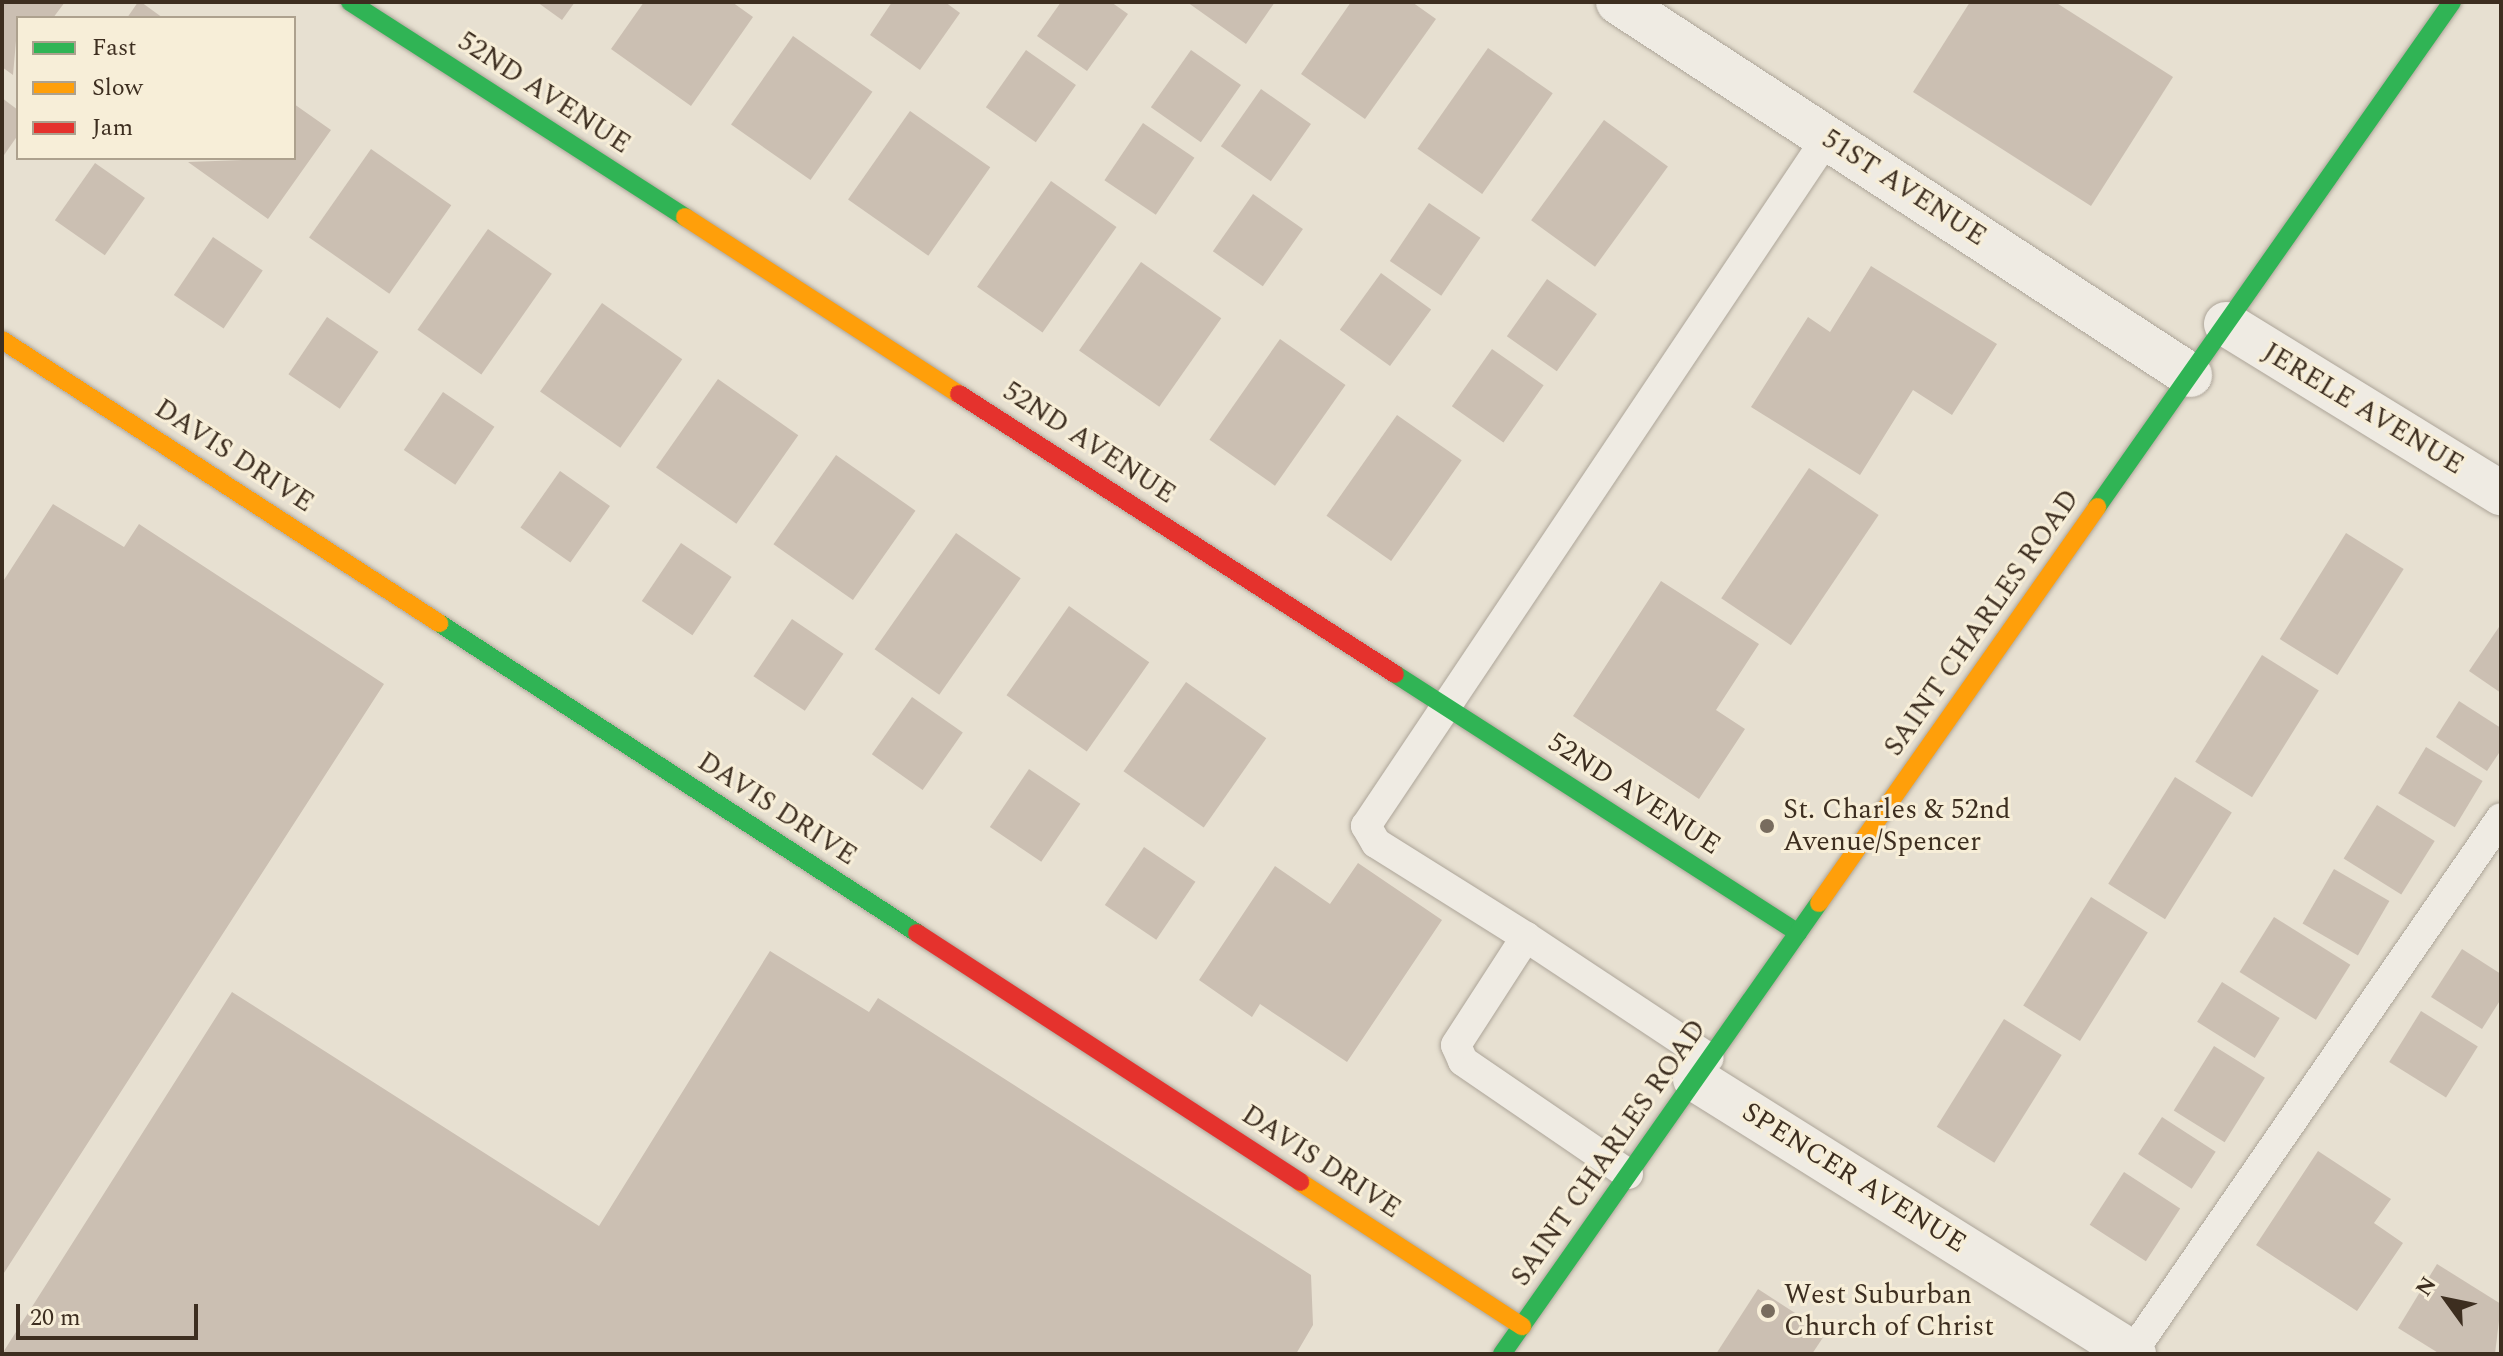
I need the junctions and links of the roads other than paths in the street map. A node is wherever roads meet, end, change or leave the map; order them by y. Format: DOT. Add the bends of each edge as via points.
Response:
graph roads {
  1 [pos="350,2"];
  2 [pos="1618,2"];
  3 [pos="2451,2"];
  4 [pos="1827,138"];
  5 [pos="2226,324"];
  6 [pos="2,340"];
  7 [pos="2190,375"];
  8 [pos="2501,493"];
  9 [pos="1446,706"];
  10 [pos="2501,818"];
  11 [pos="1798,933"];
  12 [pos="1526,937"];
  13 [pos="1702,1069"];
  14 [pos="1628,1174"];
  15 [pos="1522,1326"];
  16 [pos="1502,1354"];
  17 [pos="2132,1354"];
  1 -- 9 [label="street, 52ND AVENUE"];
  2 -- 4 [label="street, 51ST AVENUE"];
  3 -- 5 [label="street, SAINT CHARLES ROAD"];
  4 -- 7 [label="street, 51ST AVENUE"];
  4 -- 9 [label="lane"];
  5 -- 7 [label="street, SAINT CHARLES ROAD"];
  5 -- 8 [label="street, JERELE AVENUE"];
  6 -- 15 [label="street, DAVIS DRIVE"];
  7 -- 11 [label="street, SAINT CHARLES ROAD"];
  9 -- 11 [label="street, 52ND AVENUE"];
  9 -- 12 [label="lane" via="1366,826 1376,843"];
  10 -- 17 [label="lane"];
  11 -- 13 [label="street, SAINT CHARLES ROAD"];
  12 -- 13 [label="lane"];
  12 -- 14 [label="lane" via="1456,1045 1463,1061"];
  13 -- 14 [label="street, SAINT CHARLES ROAD"];
  13 -- 17 [label="street, SPENCER AVENUE"];
  14 -- 15 [label="street, SAINT CHARLES ROAD"];
  15 -- 16 [label="street, SAINT CHARLES ROAD"];
}
